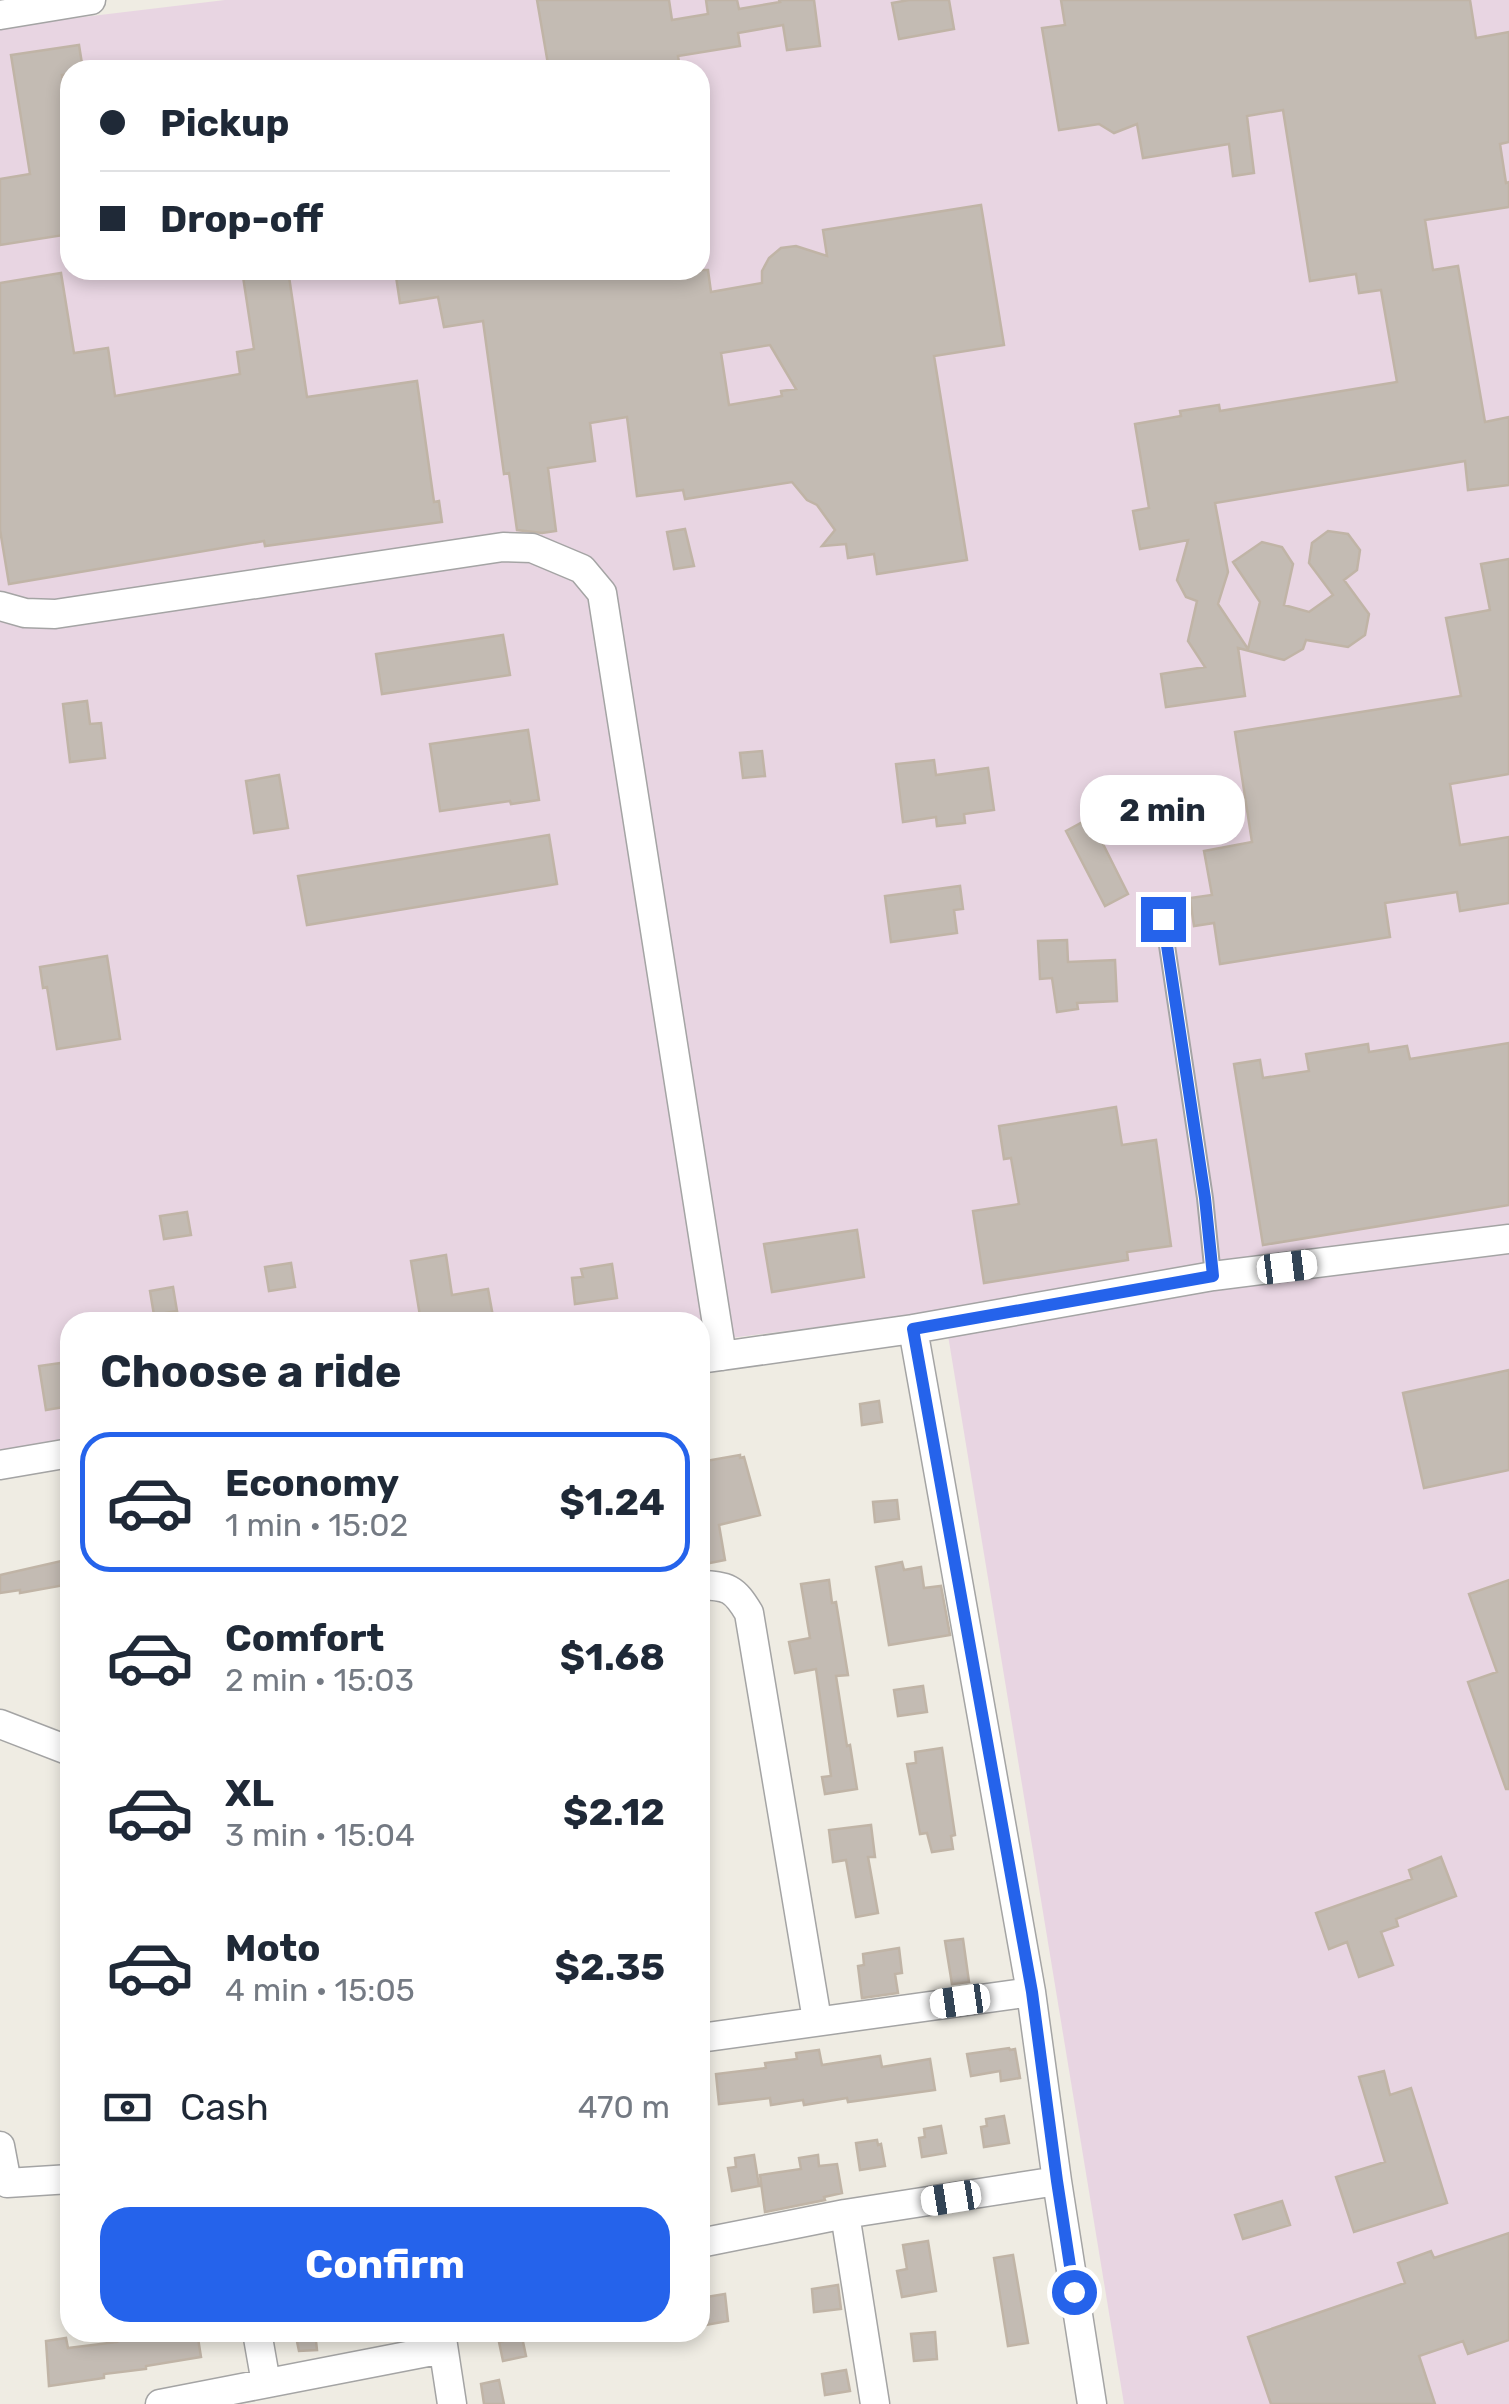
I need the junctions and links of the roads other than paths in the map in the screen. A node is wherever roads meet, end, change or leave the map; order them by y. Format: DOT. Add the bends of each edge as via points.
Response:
graph roads {
  1 [pos="90,0"];
  2 [pos="0,14"];
  3 [pos="0,606"];
  4 [pos="1163,919"];
  5 [pos="1509,1239"];
  6 [pos="1213,1276"];
  7 [pos="704,1312"];
  8 [pos="913,1329"];
  9 [pos="711,1358"];
  10 [pos="60,1455"];
  11 [pos="0,1465"];
  12 [pos="710,1585"];
  13 [pos="0,1724"];
  14 [pos="60,1746"];
  15 [pos="1032,1992"];
  16 [pos="816,2020"];
  17 [pos="710,2036"];
  18 [pos="0,2146"];
  19 [pos="60,2180"];
  20 [pos="1057,2181"];
  21 [pos="845,2214"];
  22 [pos="710,2241"];
  23 [pos="258,2342"];
  24 [pos="438,2342"];
  25 [pos="442,2342"];
  26 [pos="266,2383"];
  27 [pos="160,2404"];
  28 [pos="452,2404"];
  29 [pos="875,2404"];
  30 [pos="1092,2404"];
  1 -- 2 [label="street"];
  3 -- 7 [label="street" via="55,614 503,547 532,548 582,569 602,594"];
  4 -- 6 [label="lane"];
  5 -- 6 [label="street"];
  6 -- 8 [label="street"];
  8 -- 9 [label="street"];
  8 -- 15 [label="street"];
  10 -- 11 [label="street"];
  12 -- 16 [label="street" via="725,1586 749,1614"];
  13 -- 14 [label="street"];
  15 -- 16 [label="street"];
  15 -- 20 [label="street"];
  16 -- 17 [label="street"];
  18 -- 19 [label="street" via="7,2183"];
  20 -- 21 [label="street"];
  20 -- 30 [label="street"];
  21 -- 22 [label="street"];
  21 -- 29 [label="street"];
  23 -- 26 [label="street"];
  24 -- 26 [label="street"];
  25 -- 28 [label="street"];
  26 -- 27 [label="street"];
}
